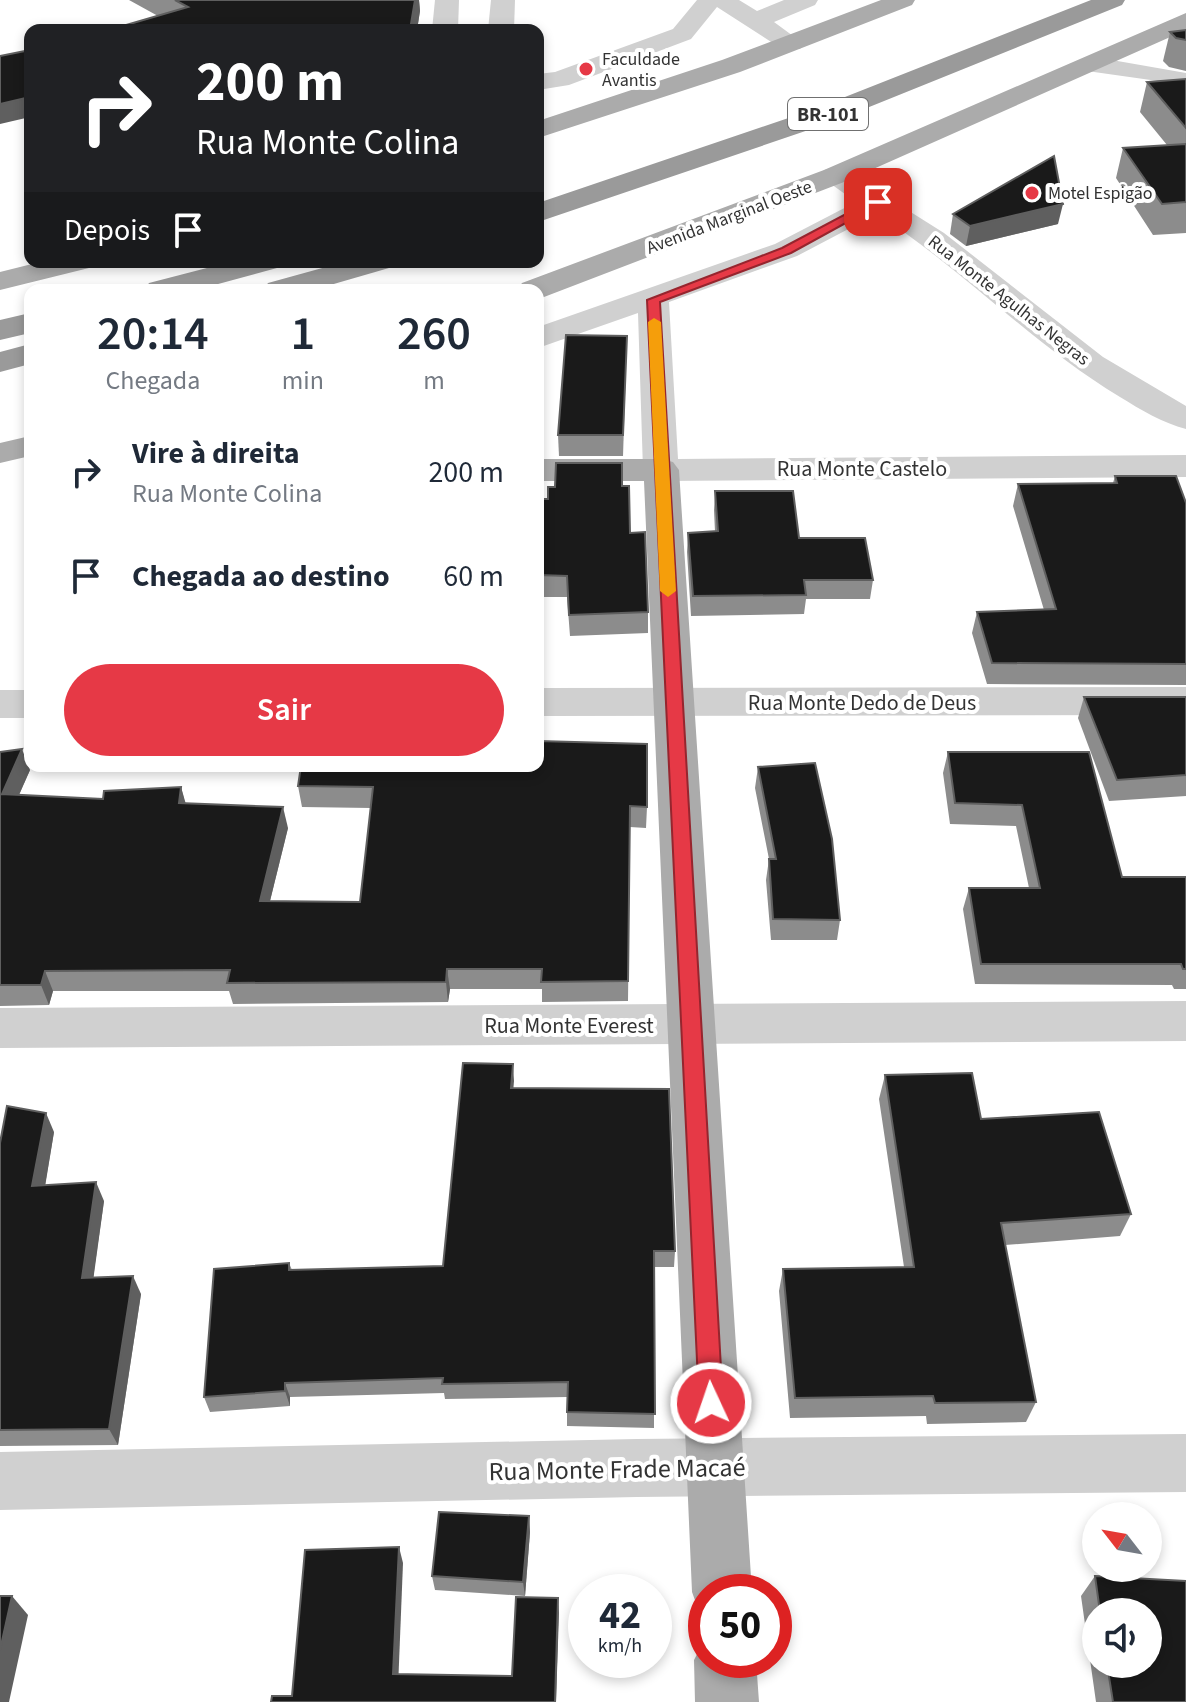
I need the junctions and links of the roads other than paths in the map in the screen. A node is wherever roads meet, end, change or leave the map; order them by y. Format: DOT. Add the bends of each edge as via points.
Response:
graph roads {
  1 [pos="447,0"];
  2 [pos="503,0"];
  3 [pos="710,0"];
  4 [pos="722,0"];
  5 [pos="806,0"];
  6 [pos="903,0"];
  7 [pos="1046,0"];
  8 [pos="1113,0"];
  9 [pos="754,21"];
  10 [pos="1186,21"];
  11 [pos="445,24"];
  12 [pos="501,24"];
  13 [pos="791,44"];
  14 [pos="1089,64"];
  15 [pos="1180,79"];
  16 [pos="544,81"];
  17 [pos="831,84"];
  18 [pos="775,104"];
  19 [pos="544,128"];
  20 [pos="626,155"];
  21 [pos="834,176"];
  22 [pos="878,202"];
  23 [pos="544,211"];
  24 [pos="53,268"];
  25 [pos="243,268"];
  26 [pos="357,268"];
  27 [pos="0,281"];
  28 [pos="183,284"];
  29 [pos="300,284"];
  30 [pos="544,286"];
  31 [pos="653,300"];
  32 [pos="24,324"];
  33 [pos="0,330"];
  34 [pos="544,336"];
  35 [pos="24,356"];
  36 [pos="0,362"];
  37 [pos="1186,419"];
  38 [pos="24,447"];
  39 [pos="0,453"];
  40 [pos="1186,466"];
  41 [pos="544,470"];
  42 [pos="661,470"];
  43 [pos="1186,701"];
  44 [pos="544,702"];
  45 [pos="674,702"];
  46 [pos="0,704"];
  47 [pos="24,704"];
  48 [pos="1186,1021"];
  49 [pos="691,1024"];
  50 [pos="0,1028"];
  51 [pos="1186,1463"];
  52 [pos="714,1467"];
  53 [pos="0,1481"];
  54 [pos="721,1574"];
  55 [pos="726,1678"];
  56 [pos="727,1702"];
  1 -- 11 [label="street"];
  2 -- 12 [label="street"];
  3 -- 16 [label="street" via="682,34"];
  4 -- 9 [label="street"];
  5 -- 9 [label="street"];
  6 -- 13 [label="main road"];
  7 -- 17 [label="highway, BR-101"];
  8 -- 23 [label="highway, BR-101" via="822,116"];
  9 -- 13 [label="street"];
  10 -- 14 [label="main road, Avenida Marginal Oeste"];
  13 -- 19 [label="main road"];
  14 -- 15 [label="street"];
  14 -- 21 [label="main road, Avenida Marginal Oeste"];
  18 -- 20 [label="highway, BR-101"];
  21 -- 22 [label="street, Rua Monte Agulhas Negras"];
  21 -- 30 [label="main road, Avenida Marginal Oeste"];
  22 -- 31 [label="street" via="786,250"];
  22 -- 37 [label="street, Rua Monte Agulhas Negras" via="946,248 1085,361"];
  24 -- 27 [label="main road"];
  25 -- 28 [label="highway"];
  26 -- 29 [label="highway"];
  31 -- 34 [label="street"];
  31 -- 42 [label="street"];
  32 -- 33 [label="highway"];
  35 -- 36 [label="highway"];
  38 -- 39 [label="main road"];
  40 -- 42 [label="street, Rua Monte Castelo"];
  41 -- 42 [label="main road, Rua Monte Castelo"];
  42 -- 45 [label="main road"];
  43 -- 45 [label="street, Rua Monte Dedo de Deus"];
  44 -- 45 [label="street, Rua Monte Dedo de Deus"];
  45 -- 49 [label="main road"];
  46 -- 47 [label="street"];
  48 -- 49 [label="street, Rua Monte Everest"];
  49 -- 50 [label="street, Rua Monte Everest"];
  49 -- 52 [label="main road"];
  51 -- 52 [label="street, Rua Monte Frade Macaé"];
  52 -- 53 [label="street, Rua Monte Frade Macaé"];
  52 -- 54 [label="main road"];
  55 -- 56 [label="main road"];
}
